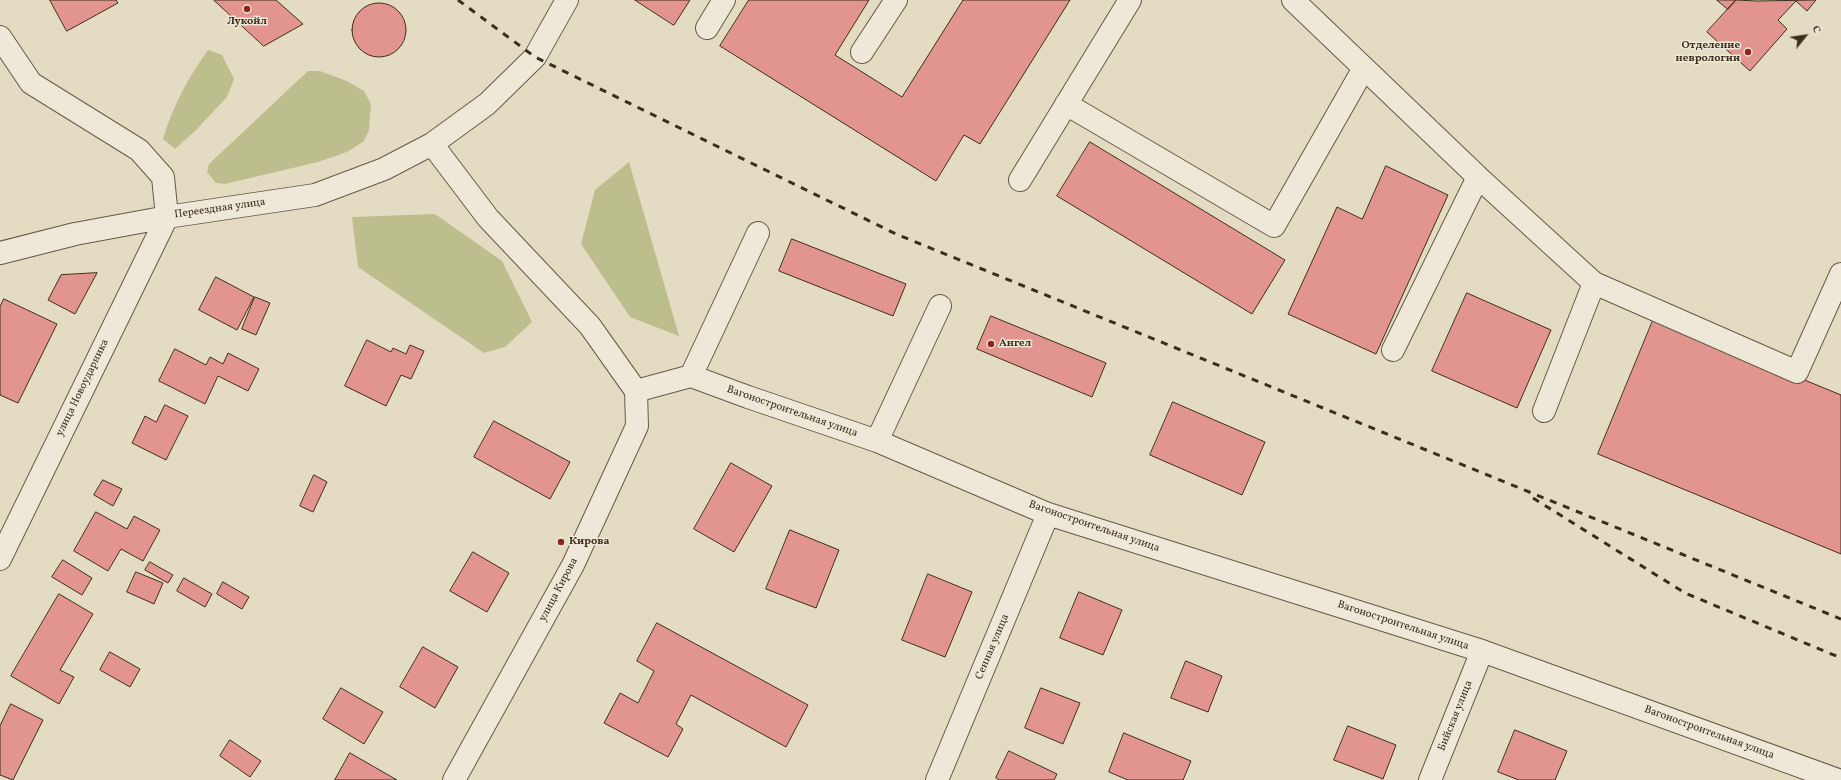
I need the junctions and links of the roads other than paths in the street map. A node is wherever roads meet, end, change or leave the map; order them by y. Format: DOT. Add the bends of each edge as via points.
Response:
graph roads {
  1 [pos="567,0"];
  2 [pos="724,0"];
  3 [pos="896,0"];
  4 [pos="1130,0"];
  5 [pos="1293,0"];
  6 [pos="707,28"];
  7 [pos="0,38"];
  8 [pos="862,52"];
  9 [pos="1364,68"];
  10 [pos="1066,104"];
  11 [pos="432,144"];
  12 [pos="1478,177"];
  13 [pos="1020,180"];
  14 [pos="167,217"];
  15 [pos="758,233"];
  16 [pos="0,253"];
  17 [pos="1841,274"];
  18 [pos="1594,283"];
  19 [pos="940,306"];
  20 [pos="1393,350"];
  21 [pos="691,376"];
  22 [pos="636,390"];
  23 [pos="1544,412"];
  24 [pos="877,441"];
  25 [pos="1048,514"];
  26 [pos="0,559"];
  27 [pos="1482,651"];
  28 [pos="454,780"];
  29 [pos="937,780"];
  30 [pos="1430,780"];
  31 [pos="1838,780"];
  1 -- 11 [label="street, Переездная улица" via="535,57 487,104"];
  2 -- 6 [label="street"];
  3 -- 8 [label="street"];
  4 -- 10 [label="street"];
  5 -- 9 [label="street"];
  7 -- 14 [label="street" via="32,83 139,150 163,177"];
  9 -- 10 [label="street" via="1274,226"];
  9 -- 12 [label="street"];
  10 -- 13 [label="street"];
  11 -- 14 [label="street, Переездная улица" via="384,169 316,195"];
  11 -- 22 [label="street" via="488,218 590,326"];
  12 -- 18 [label="street"];
  12 -- 20 [label="street"];
  14 -- 16 [label="street, Переездная улица" via="75,234"];
  14 -- 26 [label="street, улица Новоударника"];
  15 -- 21 [label="street"];
  17 -- 18 [label="street" via="1797,372"];
  18 -- 23 [label="street"];
  19 -- 24 [label="street"];
  21 -- 22 [label="street"];
  21 -- 24 [label="street, Вагоностроительная улица"];
  22 -- 28 [label="street, улица Кирова" via="637,426 573,565"];
  24 -- 25 [label="street, Вагоностроительная улица"];
  25 -- 27 [label="street, Вагоностроительная улица"];
  25 -- 29 [label="street, Сенная улица"];
  27 -- 30 [label="street, Бийская улица"];
  27 -- 31 [label="street, Вагоностроительная улица"];
}
